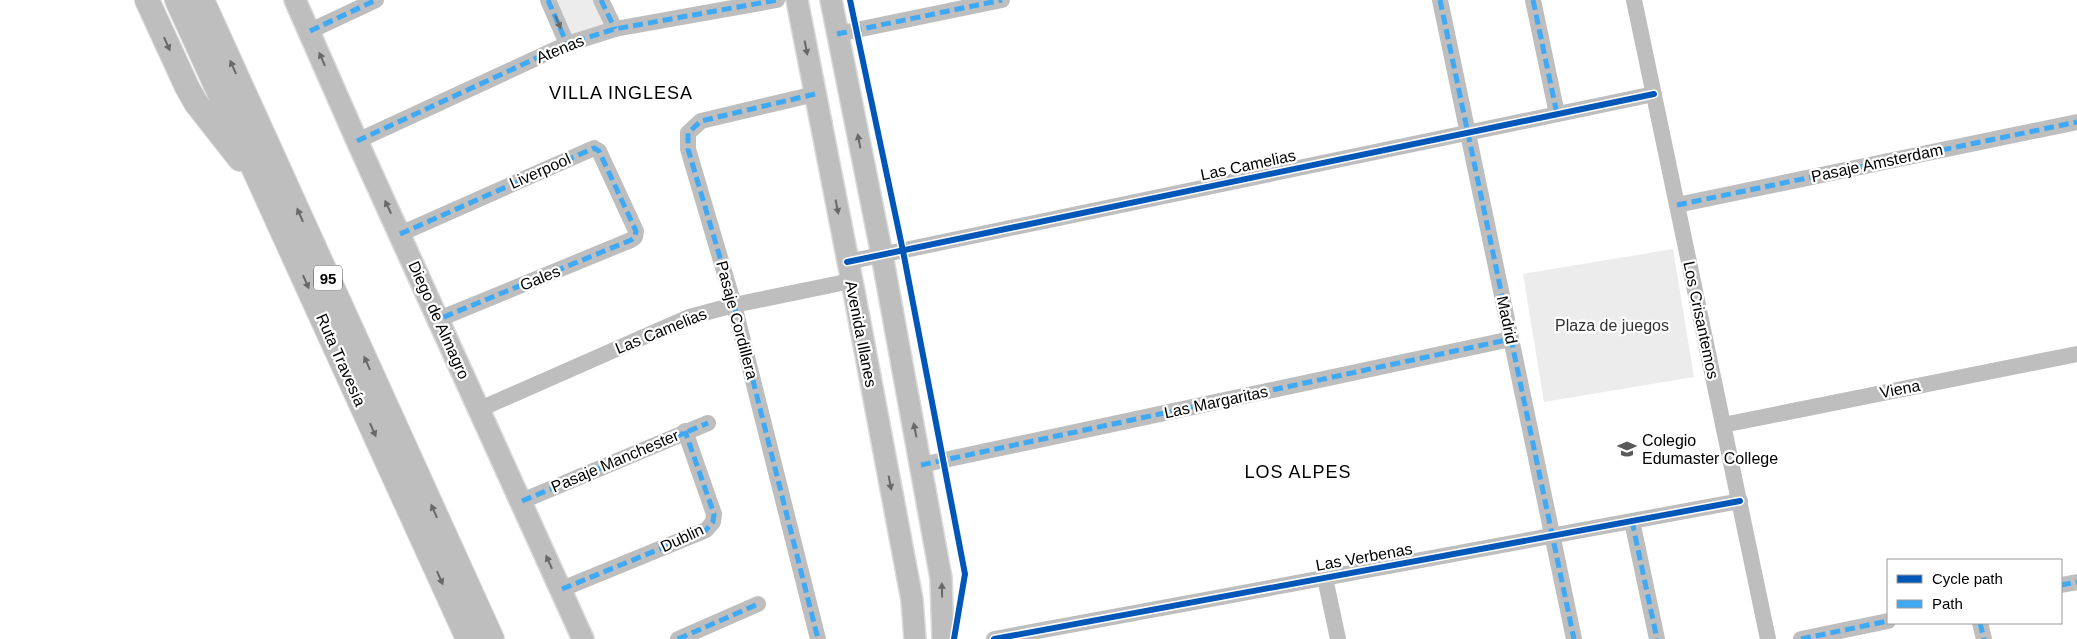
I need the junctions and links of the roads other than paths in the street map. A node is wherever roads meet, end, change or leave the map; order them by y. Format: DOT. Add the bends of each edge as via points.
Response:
graph roads {
  1 [pos="147,0"];
  2 [pos="177,0"];
  3 [pos="202,0"];
  4 [pos="296,0"];
  5 [pos="376,0"];
  6 [pos="548,0"];
  7 [pos="601,0"];
  8 [pos="778,0"];
  9 [pos="797,0"];
  10 [pos="831,0"];
  11 [pos="1002,0"];
  12 [pos="1440,0"];
  13 [pos="1533,0"];
  14 [pos="1634,0"];
  15 [pos="615,29"];
  16 [pos="310,31"];
  17 [pos="837,34"];
  18 [pos="567,44"];
  19 [pos="815,94"];
  20 [pos="1654,94"];
  21 [pos="1557,114"];
  22 [pos="2077,122"];
  23 [pos="1468,133"];
  24 [pos="357,141"];
  25 [pos="264,190"];
  26 [pos="1677,205"];
  27 [pos="636,231"];
  28 [pos="400,234"];
  29 [pos="882,255"];
  30 [pos="849,271"];
  31 [pos="734,305"];
  32 [pos="439,320"];
  33 [pos="1511,339"];
  34 [pos="2077,354"];
  35 [pos="480,409"];
  36 [pos="708,423"];
  37 [pos="1724,425"];
  38 [pos="686,431"];
  39 [pos="922,466"];
  40 [pos="522,500"];
  41 [pos="1740,501"];
  42 [pos="1632,521"];
  43 [pos="1552,536"];
  44 [pos="1325,578"];
  45 [pos="2077,582"];
  46 [pos="2062,585"];
  47 [pos="562,590"];
  48 [pos="758,604"];
  49 [pos="1887,621"];
  50 [pos="1980,624"];
  51 [pos="1044,634"];
  52 [pos="468,639"];
  53 [pos="492,639"];
  54 [pos="583,639"];
  55 [pos="678,639"];
  56 [pos="818,639"];
  57 [pos="915,639"];
  58 [pos="943,639"];
  59 [pos="994,639"];
  60 [pos="1338,639"];
  61 [pos="1574,639"];
  62 [pos="1657,639"];
  63 [pos="1768,639"];
  64 [pos="1801,639"];
  65 [pos="1984,639"];
  1 -- 25 [label="highway, one-way" via="196,103"];
  2 -- 25 [label="highway, Ruta Travesía / 95"];
  53 -- 3 [label="highway, Ruta Travesía / 95, one-way"];
  4 -- 16 [label="main road, Diego de Almagro"];
  5 -- 16 [label="street"];
  6 -- 18 [label="street, one-way"];
  7 -- 15 [label="street"];
  8 -- 15 [label="street, Atenas"];
  9 -- 19 [label="main road, Avenida Illanes, one-way"];
  10 -- 17 [label="main road"];
  11 -- 17 [label="street"];
  12 -- 23 [label="street, Madrid"];
  13 -- 21 [label="street"];
  14 -- 20 [label="street, Los Crisantemos"];
  15 -- 18 [label="street, Atenas"];
  24 -- 16 [label="main road, Diego de Almagro, one-way"];
  29 -- 17 [label="main road, one-way"];
  18 -- 24 [label="street, Atenas"];
  19 -- 30 [label="main road, Avenida Illanes, one-way"];
  19 -- 31 [label="street, Pasaje Cordillera" via="700,121 688,133 688,149"];
  20 -- 21 [label="street, Las Camelias"];
  20 -- 26 [label="street, Los Crisantemos"];
  21 -- 23 [label="street, Las Camelias"];
  22 -- 26 [label="street, Pasaje Amsterdam"];
  23 -- 29 [label="street, Las Camelias"];
  23 -- 33 [label="street, Madrid"];
  28 -- 24 [label="main road, Diego de Almagro, one-way"];
  25 -- 52 [label="highway, Ruta Travesía / 95, one-way"];
  26 -- 37 [label="street, Los Crisantemos"];
  27 -- 28 [label="street, Liverpool" via="599,151 594,148"];
  27 -- 32 [label="street, Gales" via="631,240"];
  28 -- 32 [label="main road, Diego de Almagro"];
  29 -- 30 [label="street, Las Camelias"];
  39 -- 29 [label="main road, one-way"];
  30 -- 31 [label="street, Las Camelias"];
  30 -- 57 [label="main road, Avenida Illanes, one-way" via="912,600"];
  31 -- 35 [label="street, Las Camelias" via="689,317"];
  31 -- 56 [label="street, Pasaje Cordillera"];
  32 -- 35 [label="main road, Diego de Almagro"];
  33 -- 39 [label="street, Las Margaritas"];
  33 -- 43 [label="street, Madrid"];
  34 -- 37 [label="street, Viena"];
  35 -- 40 [label="main road, Diego de Almagro"];
  36 -- 38 [label="street, Pasaje Manchester"];
  37 -- 41 [label="street, Los Crisantemos"];
  38 -- 40 [label="street, Pasaje Manchester"];
  38 -- 47 [label="street, Dublin" via="714,522 706,530"];
  58 -- 39 [label="main road, one-way" via="941,578"];
  47 -- 40 [label="main road, Diego de Almagro, one-way"];
  41 -- 42 [label="street, Las Verbenas"];
  41 -- 63 [label="street, Los Crisantemos"];
  42 -- 43 [label="street, Las Verbenas"];
  42 -- 62 [label="street"];
  43 -- 44 [label="street, Las Verbenas"];
  43 -- 61 [label="street, Madrid"];
  44 -- 51 [label="street, Las Verbenas"];
  44 -- 60 [label="street"];
  45 -- 46 [label="street"];
  47 -- 54 [label="main road, Diego de Almagro"];
  48 -- 55 [label="street"];
  49 -- 64 [label="street"];
  50 -- 65 [label="street"];
  51 -- 59 [label="street, Las Verbenas"];
}
